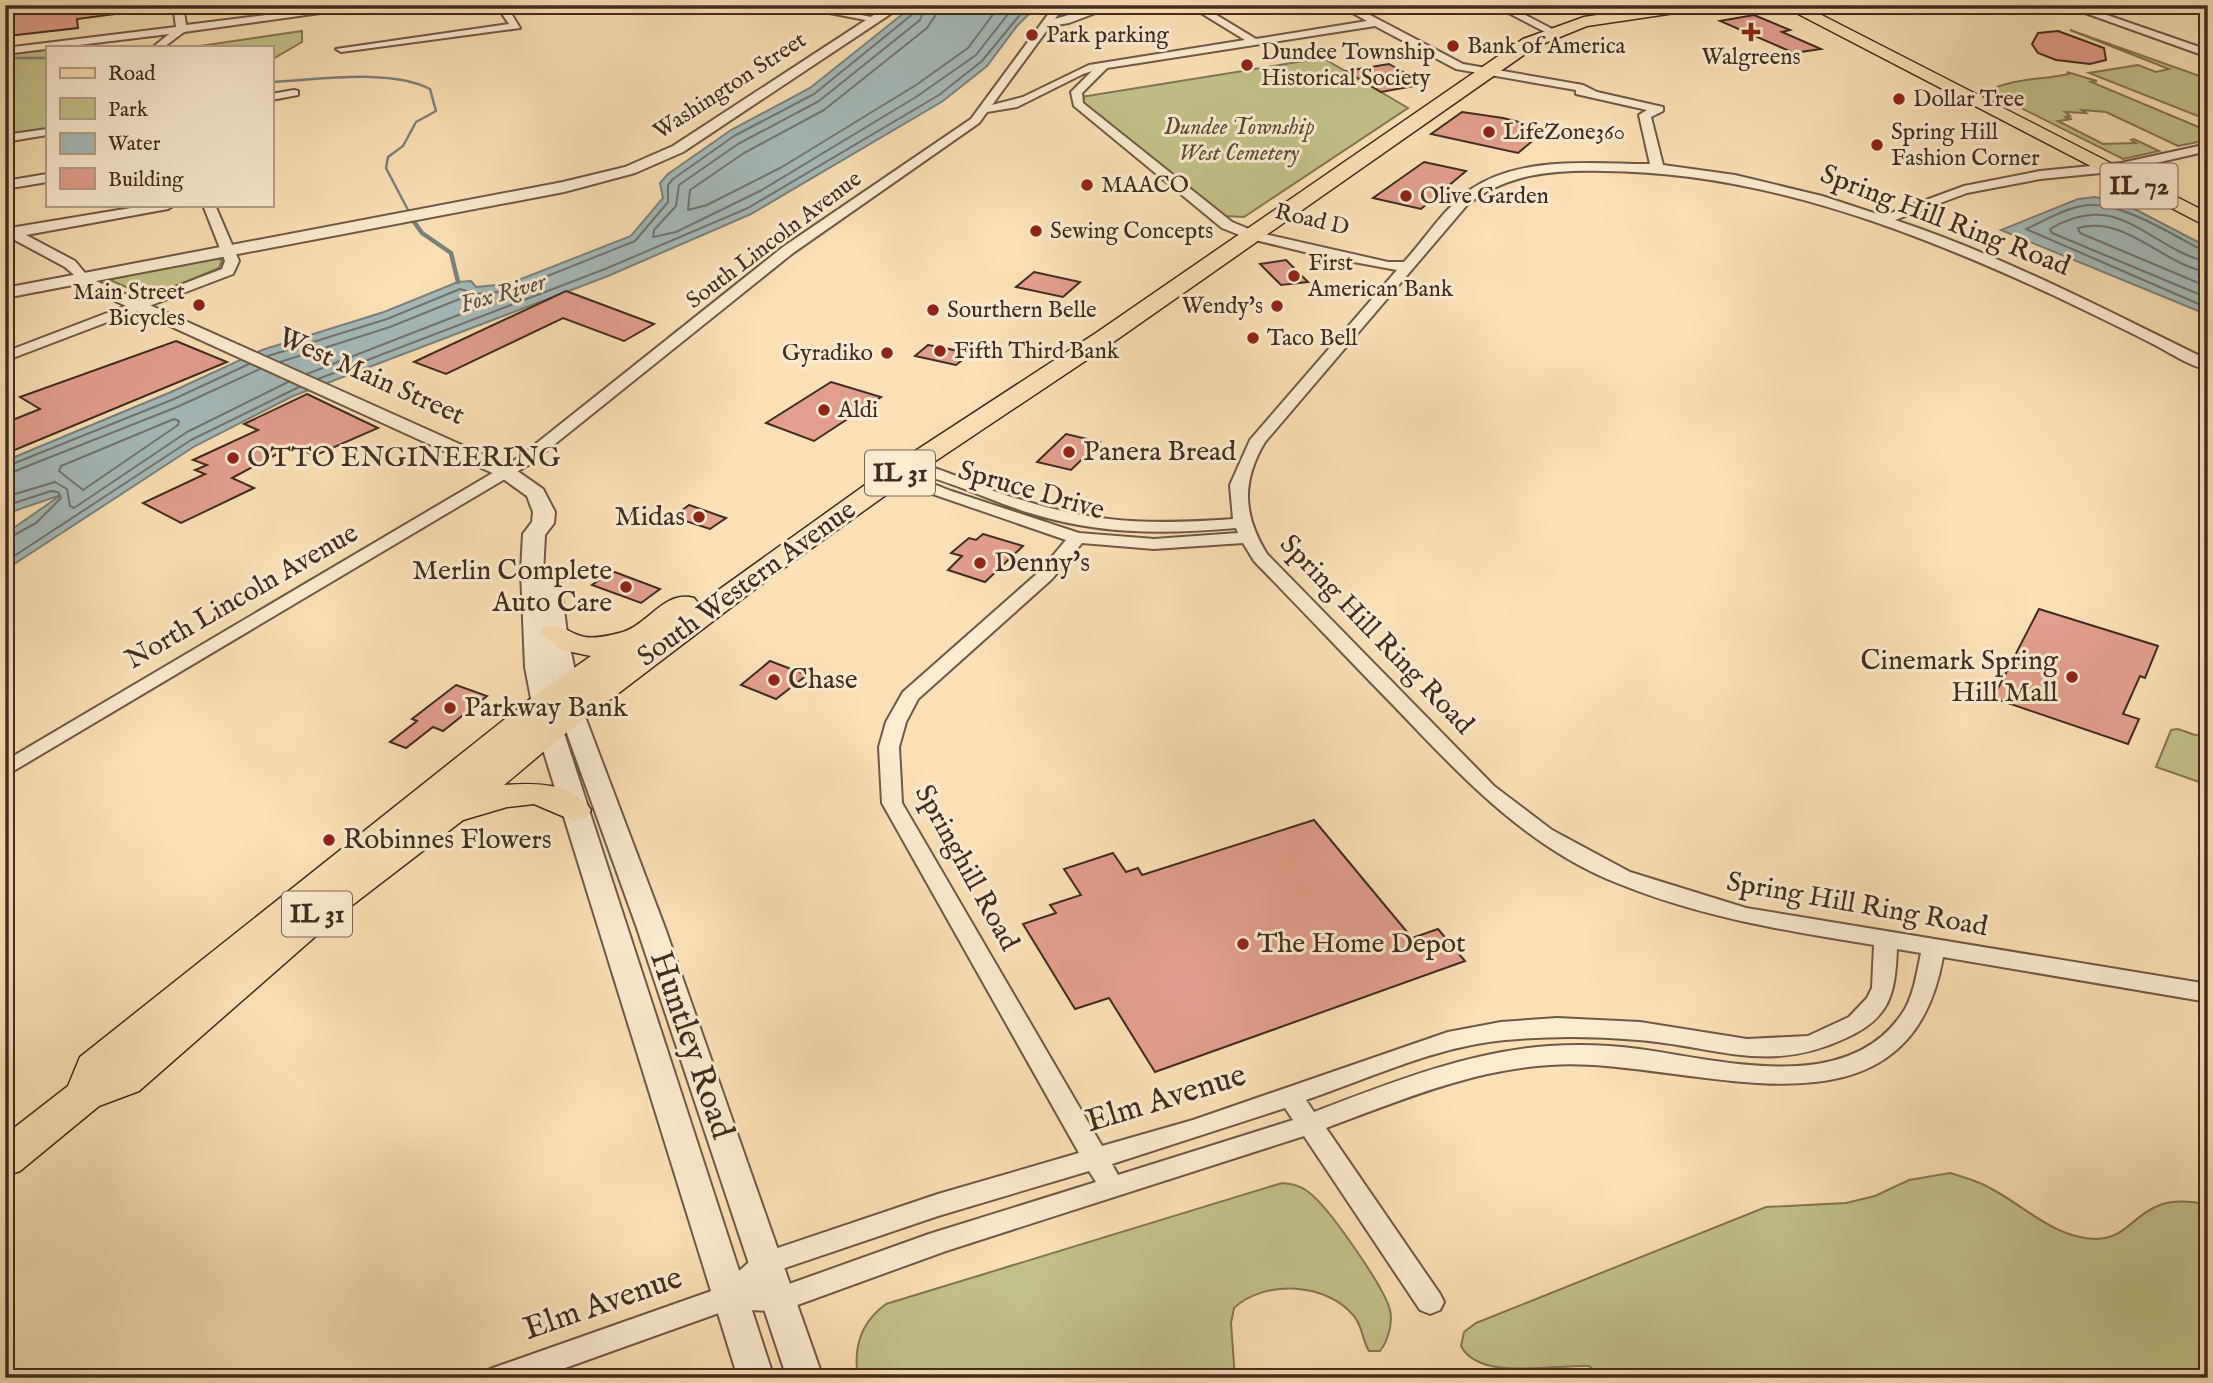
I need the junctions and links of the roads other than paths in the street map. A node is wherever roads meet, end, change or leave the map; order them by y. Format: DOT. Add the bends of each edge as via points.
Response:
graph roads {
  1 [pos="178,5"];
  2 [pos="373,5"];
  3 [pos="501,5"];
  4 [pos="793,5"];
  5 [pos="898,5"];
  6 [pos="1060,5"];
  7 [pos="1112,5"];
  8 [pos="1193,5"];
  9 [pos="1343,5"];
  10 [pos="1498,5"];
  11 [pos="1653,5"];
  12 [pos="1695,5"];
  13 [pos="1789,5"];
  14 [pos="1805,5"];
  15 [pos="2068,5"];
  16 [pos="2196,5"];
  17 [pos="2208,9"];
  18 [pos="876,19"];
  19 [pos="1047,23"];
  20 [pos="1376,23"];
  21 [pos="181,29"];
  22 [pos="1549,29"];
  23 [pos="103,39"];
  24 [pos="1255,42"];
  25 [pos="145,46"];
  26 [pos="159,46"];
  27 [pos="341,49"];
  28 [pos="5,51"];
  29 [pos="2208,54"];
  30 [pos="1104,65"];
  31 [pos="1483,71"];
  32 [pos="294,93"];
  33 [pos="273,97"];
  34 [pos="985,109"];
  35 [pos="46,132"];
  36 [pos="5,139"];
  37 [pos="2208,147"];
  38 [pos="1657,167"];
  39 [pos="2099,170"];
  40 [pos="46,178"];
  41 [pos="5,186"];
  42 [pos="162,206"];
  43 [pos="209,206"];
  44 [pos="2208,211"];
  45 [pos="1882,221"];
  46 [pos="2208,221"];
  47 [pos="1899,227"];
  48 [pos="8,233"];
  49 [pos="1251,237"];
  50 [pos="228,250"];
  51 [pos="1408,265"];
  52 [pos="82,278"];
  53 [pos="5,293"];
  54 [pos="139,307"];
  55 [pos="5,357"];
  56 [pos="2208,366"];
  57 [pos="896,469"];
  58 [pos="506,472"];
  59 [pos="543,523"];
  60 [pos="1245,530"];
  61 [pos="1077,538"];
  62 [pos="555,634"];
  63 [pos="634,638"];
  64 [pos="558,709"];
  65 [pos="5,770"];
  66 [pos="574,810"];
  67 [pos="446,816"];
  68 [pos="1886,940"];
  69 [pos="1933,948"];
  70 [pos="2208,993"];
  71 [pos="1640,1031"];
  72 [pos="1641,1059"];
  73 [pos="85,1095"];
  74 [pos="1290,1096"];
  75 [pos="1309,1125"];
  76 [pos="5,1158"];
  77 [pos="1096,1158"];
  78 [pos="1113,1189"];
  79 [pos="768,1263"];
  80 [pos="730,1297"];
  81 [pos="778,1299"];
  82 [pos="1430,1302"];
  83 [pos="499,1378"];
  84 [pos="756,1378"];
  85 [pos="805,1378"];
  1 -- 21 [label="street"];
  2 -- 21 [label="street"];
  3 -- 27 [label="street" via="516,26"];
  4 -- 18 [label="street"];
  5 -- 18 [label="street, Washington Street"];
  6 -- 19 [label="street, South Lincoln Avenue"];
  7 -- 19 [label="street"];
  8 -- 24 [label="street"];
  9 -- 20 [label="street"];
  10 -- 22 [label="street"];
  11 -- 22 [label="main road"];
  12 -- 22 [label="main road, IL 31"];
  13 -- 39 [label="main road, IL 72"];
  14 -- 39 [label="main road, IL 72"];
  15 -- 29 [label="street"];
  16 -- 17 [label="street"];
  18 -- 50 [label="street, Washington Street" via="675,151 614,175"];
  19 -- 34 [label="street, South Lincoln Avenue"];
  20 -- 24 [label="street"];
  20 -- 31 [label="street" via="1454,65"];
  21 -- 23 [label="street"];
  21 -- 26 [label="street"];
  22 -- 31 [label="main road, IL 31"];
  23 -- 25 [label="street"];
  23 -- 28 [label="street"];
  24 -- 30 [label="street"];
  30 -- 34 [label="street" via="1074,73 1014,105"];
  30 -- 49 [label="street" via="1075,94 1079,105 1221,221"];
  31 -- 38 [label="street" via="1659,109 1646,116"];
  31 -- 49 [label="main road, IL 31" via="1402,124"];
  32 -- 33 [label="street"];
  34 -- 58 [label="street, South Lincoln Avenue" via="946,143 788,250"];
  35 -- 36 [label="street"];
  37 -- 39 [label="street"];
  38 -- 45 [label="street, Spring Hill Ring Road" via="1760,184"];
  38 -- 51 [label="street, Spring Hill Ring Road" via="1567,167 1483,187 1463,202"];
  39 -- 44 [label="main road, IL 72"];
  39 -- 45 [label="street" via="1964,190"];
  39 -- 46 [label="main road, IL 72"];
  39 -- 47 [label="street" via="1978,198"];
  40 -- 41 [label="street"];
  42 -- 48 [label="street"];
  43 -- 50 [label="street"];
  45 -- 47 [label="street, Spring Hill Ring Road"];
  47 -- 56 [label="street, Spring Hill Ring Road" via="2069,299"];
  48 -- 52 [label="street" via="71,264"];
  49 -- 51 [label="street, Road D" via="1388,266"];
  49 -- 51 [label="street, Road D" via="1397,259"];
  49 -- 57 [label="main road, South Western Avenue / IL 31"];
  50 -- 52 [label="street, Washington Street"];
  50 -- 54 [label="street" via="232,264 228,271"];
  51 -- 60 [label="street, Spring Hill Ring Road" via="1254,446 1237,482"];
  52 -- 53 [label="street, Washington Street"];
  52 -- 54 [label="street, West Main Street"];
  54 -- 55 [label="street"];
  54 -- 58 [label="street, West Main Street"];
  57 -- 60 [label="street, Spruce Drive" via="1089,523"];
  57 -- 61 [label="street, Spruce Drive"];
  57 -- 63 [label="main road, South Western Avenue"];
  57 -- 64 [label="main road, South Western Avenue / IL 31" via="753,577"];
  58 -- 59 [label="street, West Main Street" via="539,497"];
  58 -- 65 [label="street, North Lincoln Avenue"];
  59 -- 62 [label="street, West Main Street" via="548,532"];
  59 -- 64 [label="street" via="534,534 532,571 537,667"];
  60 -- 61 [label="street, Spruce Drive" via="1154,544"];
  60 -- 68 [label="street, Spring Hill Ring Road" via="1272,570 1461,765 1544,835 1622,877 1696,903 1759,919"];
  61 -- 77 [label="street, Springhill Road" via="1046,575 910,696 896,717 886,759 892,803"];
  62 -- 63 [label="main road" via="573,646 599,647"];
  62 -- 64 [label="street, West Main Street"];
  63 -- 64 [label="main road, South Western Avenue"];
  64 -- 66 [label="street, Huntley Road"];
  64 -- 67 [label="main road, IL 31"];
  64 -- 73 [label="main road" via="94,1068"];
  64 -- 79 [label="street, Huntley Road" via="651,928"];
  66 -- 67 [label="main road" via="539,793 504,796"];
  66 -- 80 [label="street, Huntley Road"];
  67 -- 73 [label="main road, IL 31" via="270,952 125,1080"];
  68 -- 69 [label="street, Spring Hill Ring Road"];
  68 -- 71 [label="street, Elm Avenue" via="1884,988 1875,1004 1857,1023 1812,1044 1747,1048"];
  69 -- 70 [label="street, Spring Hill Ring Road"];
  69 -- 72 [label="street, Elm Avenue" via="1926,989 1913,1017 1894,1041 1861,1061 1812,1074 1773,1077 1730,1075"];
  71 -- 72 [label="street"];
  71 -- 74 [label="street, Elm Avenue" via="1557,1027 1501,1031 1416,1051"];
  72 -- 75 [label="street, Elm Avenue" via="1550,1055 1501,1061 1447,1073"];
  73 -- 76 [label="main road, IL 31"];
  74 -- 75 [label="street"];
  74 -- 77 [label="street, Elm Avenue"];
  75 -- 78 [label="street, Elm Avenue"];
  75 -- 82 [label="street"];
  77 -- 78 [label="street, Springhill Road"];
  77 -- 79 [label="street, Elm Avenue"];
  78 -- 81 [label="street, Elm Avenue" via="962,1234"];
  79 -- 80 [label="street, Elm Avenue"];
  79 -- 81 [label="street, Huntley Road"];
  80 -- 81 [label="street, Elm Avenue"];
  80 -- 83 [label="street, Elm Avenue"];
  80 -- 84 [label="street, Huntley Road"];
  81 -- 85 [label="street, Huntley Road"];
}
